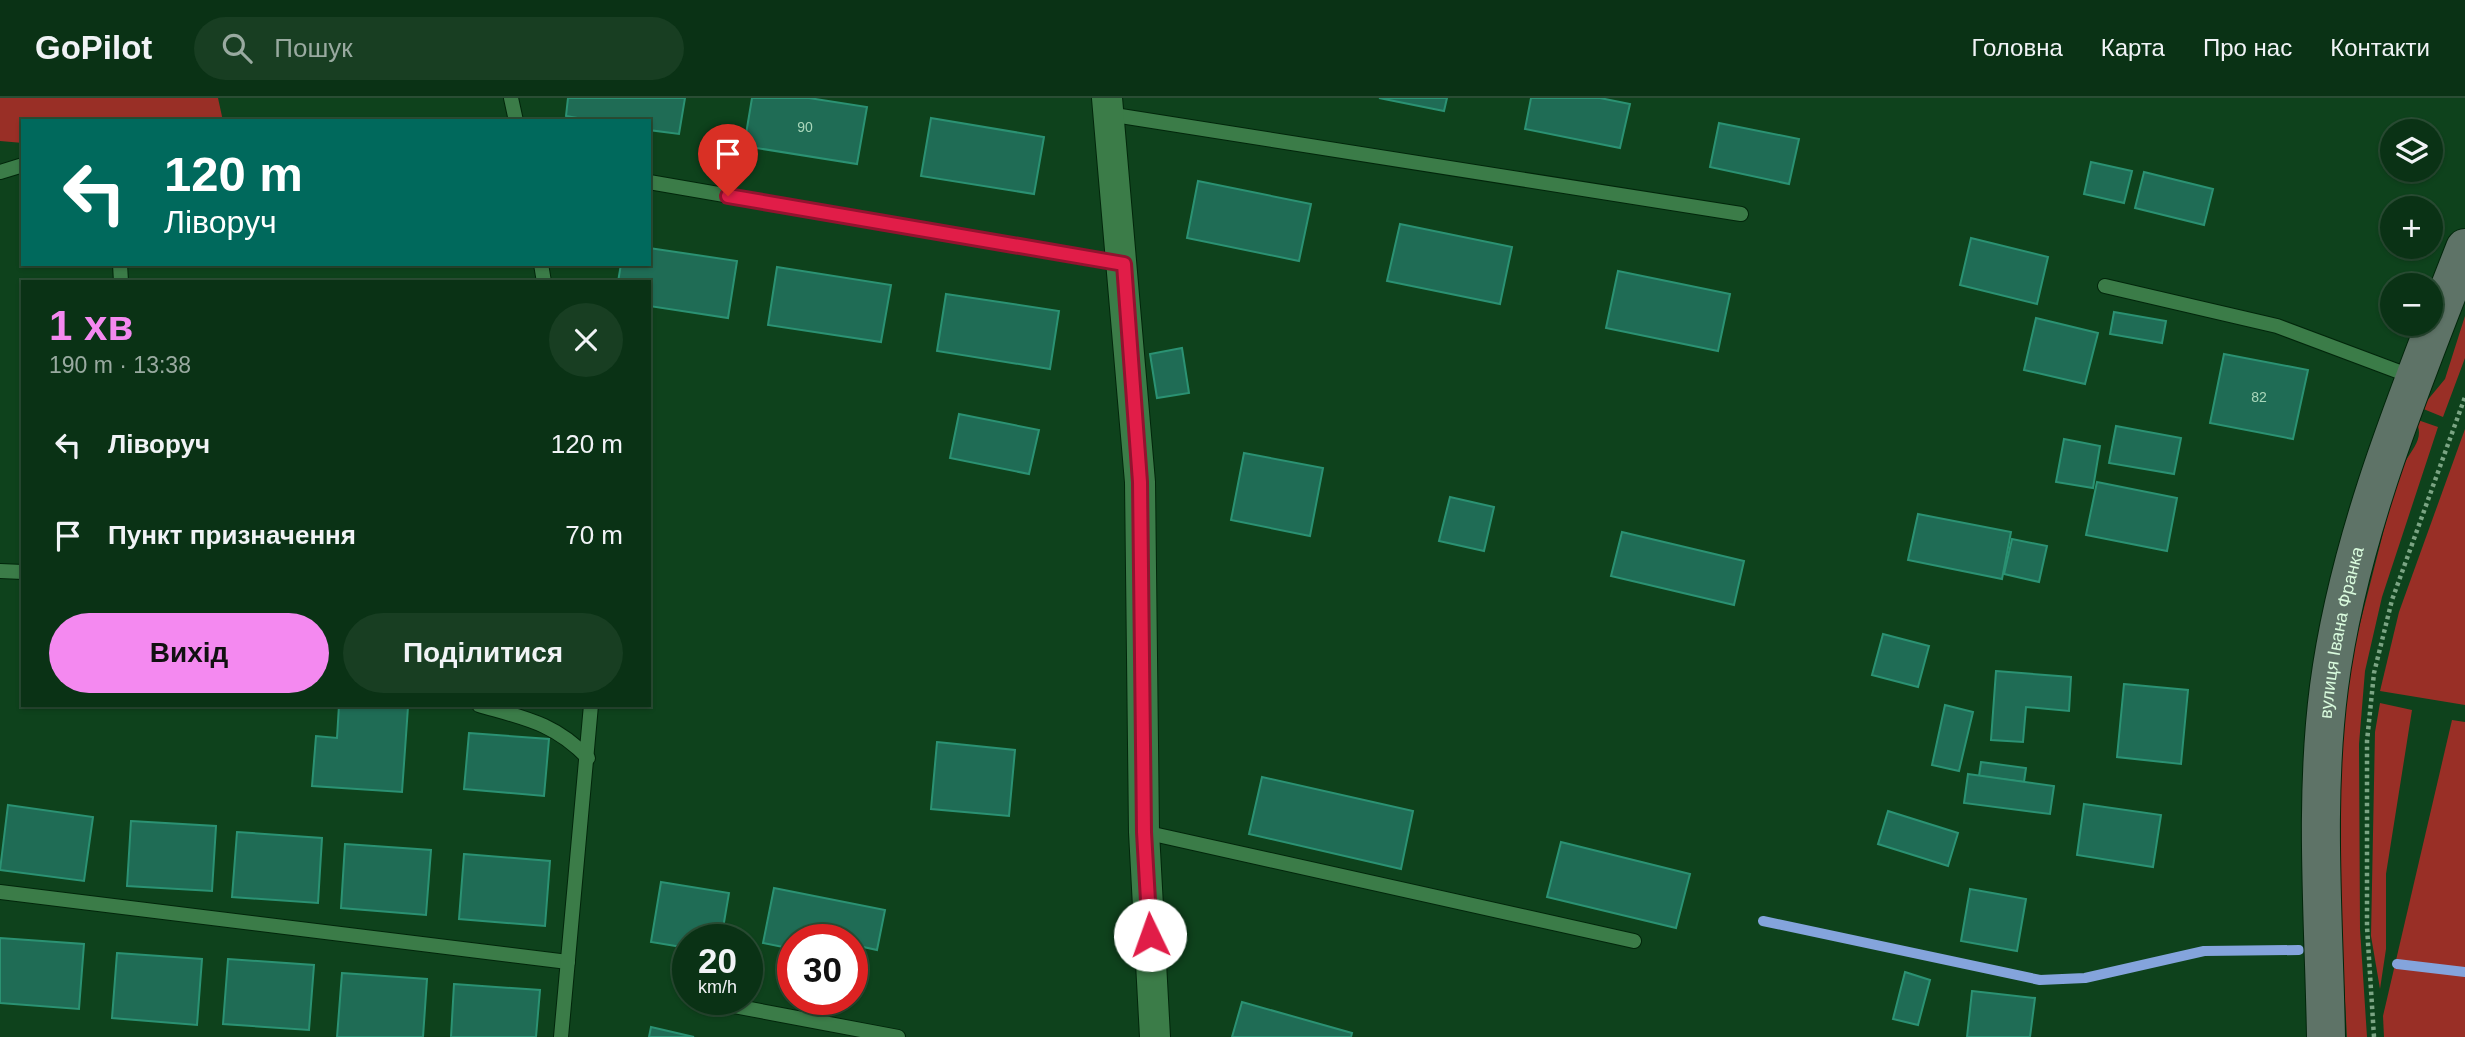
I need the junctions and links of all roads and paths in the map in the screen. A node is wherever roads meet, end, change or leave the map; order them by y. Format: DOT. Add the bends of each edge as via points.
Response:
graph roads {
  1 [pos="511,98"];
  2 [pos="1108,106"];
  3 [pos="516,119"];
  4 [pos="21,166"];
  5 [pos="0,172"];
  6 [pos="651,182"];
  7 [pos="1741,214"];
  8 [pos="2465,248"];
  9 [pos="1124,264"];
  10 [pos="2105,286"];
  11 [pos="2414,378"];
  12 [pos="2465,397"];
  13 [pos="0,571"];
  14 [pos="21,572"];
  15 [pos="486,707"];
  16 [pos="591,707"];
  17 [pos="588,758"];
  18 [pos="1144,832"];
  19 [pos="0,892"];
  20 [pos="1634,941"];
  21 [pos="568,962"];
  22 [pos="763,1011"];
  23 [pos="561,1037"];
  24 [pos="898,1037"];
  25 [pos="1155,1037"];
  26 [pos="2326,1037"];
  27 [pos="2374,1037"];
  1 -- 3 [label="lane"];
  2 -- 7 [label="lane"];
  2 -- 9 [label="street"];
  4 -- 5 [label="lane"];
  6 -- 9 [label="lane"];
  8 -- 11 [label="main road, вулиця Івана Франка"];
  9 -- 18 [label="street" via="1140,482"];
  10 -- 11 [label="lane" via="2277,326"];
  11 -- 26 [label="main road, вулиця Івана Франка" via="2361,536 2329,688 2323,763"];
  12 -- 27 [label="path" via="2392,600 2374,673 2367,767 2367,927"];
  13 -- 14 [label="lane"];
  15 -- 17 [label="lane" via="545,723"];
  16 -- 17 [label="lane"];
  17 -- 21 [label="lane"];
  18 -- 20 [label="lane"];
  18 -- 25 [label="street"];
  19 -- 21 [label="lane"];
  21 -- 23 [label="lane"];
  22 -- 24 [label="lane"];
}
